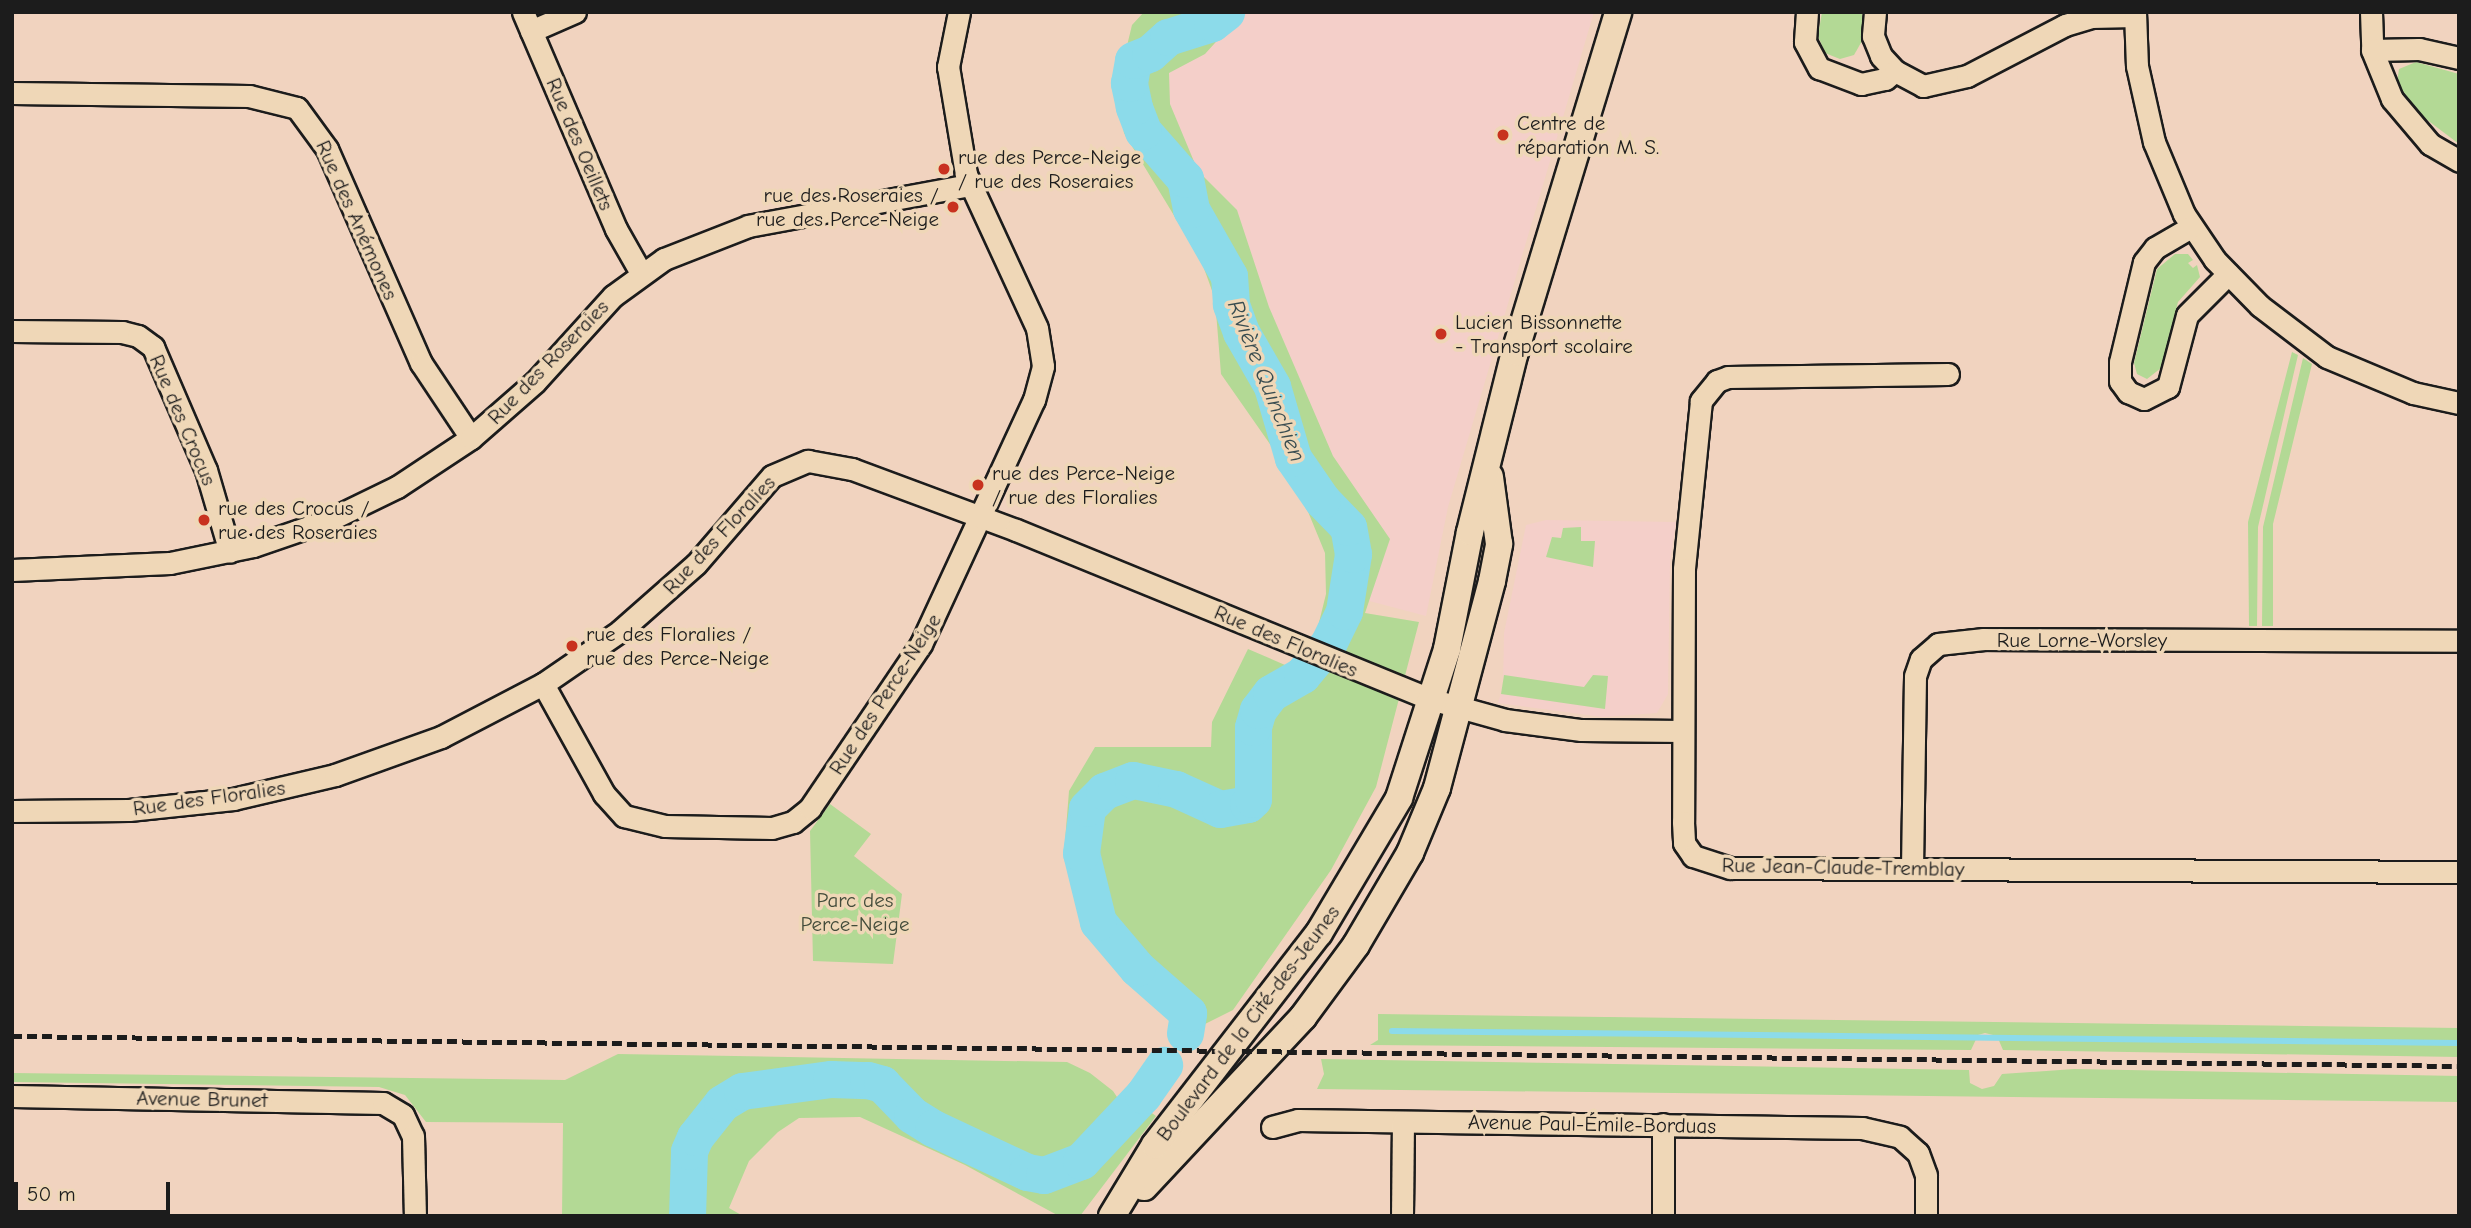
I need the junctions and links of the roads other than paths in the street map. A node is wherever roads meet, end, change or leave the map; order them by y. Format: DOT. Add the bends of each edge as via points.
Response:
graph roads {
  1 [pos="575,12"];
  2 [pos="959,12"];
  3 [pos="1618,12"];
  4 [pos="1807,12"];
  5 [pos="1875,12"];
  6 [pos="2371,12"];
  7 [pos="2135,14"];
  8 [pos="527,22"];
  9 [pos="2372,50"];
  10 [pos="2459,58"];
  11 [pos="1895,71"];
  12 [pos="12,93"];
  13 [pos="2459,161"];
  14 [pos="969,185"];
  15 [pos="2190,226"];
  16 [pos="641,273"];
  17 [pos="2228,274"];
  18 [pos="12,331"];
  19 [pos="1948,374"];
  20 [pos="2459,403"];
  21 [pos="471,438"];
  22 [pos="1489,468"];
  23 [pos="982,517"];
  24 [pos="230,552"];
  25 [pos="12,570"];
  26 [pos="2459,641"];
  27 [pos="543,684"];
  28 [pos="1430,699"];
  29 [pos="1461,708"];
  30 [pos="1683,731"];
  31 [pos="12,811"];
  32 [pos="1912,868"];
  33 [pos="2459,872"];
  34 [pos="12,1097"];
  35 [pos="1404,1122"];
  36 [pos="1663,1124"];
  37 [pos="1272,1127"];
  38 [pos="415,1216"];
  39 [pos="1112,1216"];
  40 [pos="1121,1216"];
  41 [pos="1402,1216"];
  42 [pos="1664,1216"];
  43 [pos="1926,1216"];
  1 -- 8 [label="street"];
  2 -- 14 [label="street, Rue des Perce-Neige" via="948,77"];
  3 -- 22 [label="main road, Boulevard de la Cité-des-Jeunes" via="1515,352"];
  4 -- 11 [label="street" via="1805,41 1819,68 1861,84 1885,79"];
  5 -- 11 [label="street" via="1876,46"];
  6 -- 9 [label="street"];
  7 -- 11 [label="street" via="2065,24 1951,82 1923,86"];
  7 -- 15 [label="street" via="2137,66 2149,124"];
  8 -- 16 [label="street, Rue des Oeillets" via="616,229"];
  9 -- 10 [label="street" via="2419,49"];
  9 -- 13 [label="street" via="2382,82 2403,115 2430,144"];
  12 -- 21 [label="street, Rue des Anémones" via="257,96 297,107 327,149 422,363"];
  14 -- 16 [label="street, Rue des Roseraies" via="730,231"];
  14 -- 23 [label="street, Rue des Perce-Neige" via="1037,328 1043,355 1034,400"];
  15 -- 17 [label="street"];
  15 -- 17 [label="street" via="2155,248 2144,262 2120,362 2120,381 2128,392 2144,399 2168,387 2188,315"];
  16 -- 21 [label="street, Rue des Roseraies" via="599,310 520,397"];
  17 -- 20 [label="street" via="2290,331 2337,362 2413,393"];
  18 -- 24 [label="street, Rue des Crocus" via="122,332 153,347 199,451"];
  19 -- 30 [label="street, Rue Jean-Claude-Tremblay" via="1728,377 1706,392 1699,413 1684,569"];
  21 -- 24 [label="street, Rue des Roseraies" via="374,500"];
  22 -- 28 [label="main road, Boulevard de la Cité-des-Jeunes" via="1470,532 1447,649"];
  22 -- 29 [label="main road, Boulevard de la Cité-des-Jeunes" via="1499,544"];
  23 -- 27 [label="street, Rue des Floralies" via="836,464 793,464 772,476 704,555 650,607"];
  23 -- 27 [label="street, Rue des Perce-Neige" via="921,644 815,802 793,822 739,828 664,826 629,819 604,794"];
  23 -- 28 [label="street, Rue des Floralies"];
  24 -- 25 [label="street, Rue des Roseraies" via="150,566"];
  26 -- 32 [label="street, Rue Lorne-Worsley" via="1984,639 1938,645 1921,659 1915,676"];
  27 -- 31 [label="street, Rue des Floralies" via="426,743 284,788 156,808"];
  28 -- 29 [label="street, Rue des Floralies"];
  28 -- 39 [label="main road, Boulevard de la Cité-des-Jeunes" via="1399,798 1359,871 1276,992 1154,1145"];
  29 -- 30 [label="street, Rue des Floralies" via="1505,720 1581,730"];
  29 -- 40 [label="main road, Boulevard de la Cité-des-Jeunes" via="1430,810 1356,945 1303,1017 1188,1136"];
  30 -- 32 [label="street, Rue Jean-Claude-Tremblay" via="1684,843 1700,861 1730,868"];
  32 -- 33 [label="street, Rue Jean-Claude-Tremblay"];
  34 -- 38 [label="street, Avenue Brunet" via="361,1100 391,1106 403,1115 413,1136"];
  35 -- 36 [label="street, Avenue Paul-Émile-Borduas"];
  35 -- 37 [label="street, Avenue Paul-Émile-Borduas" via="1289,1121"];
  35 -- 41 [label="street"];
  36 -- 42 [label="street"];
  36 -- 43 [label="street, Avenue Paul-Émile-Borduas" via="1889,1132 1910,1144 1923,1163"];
}
